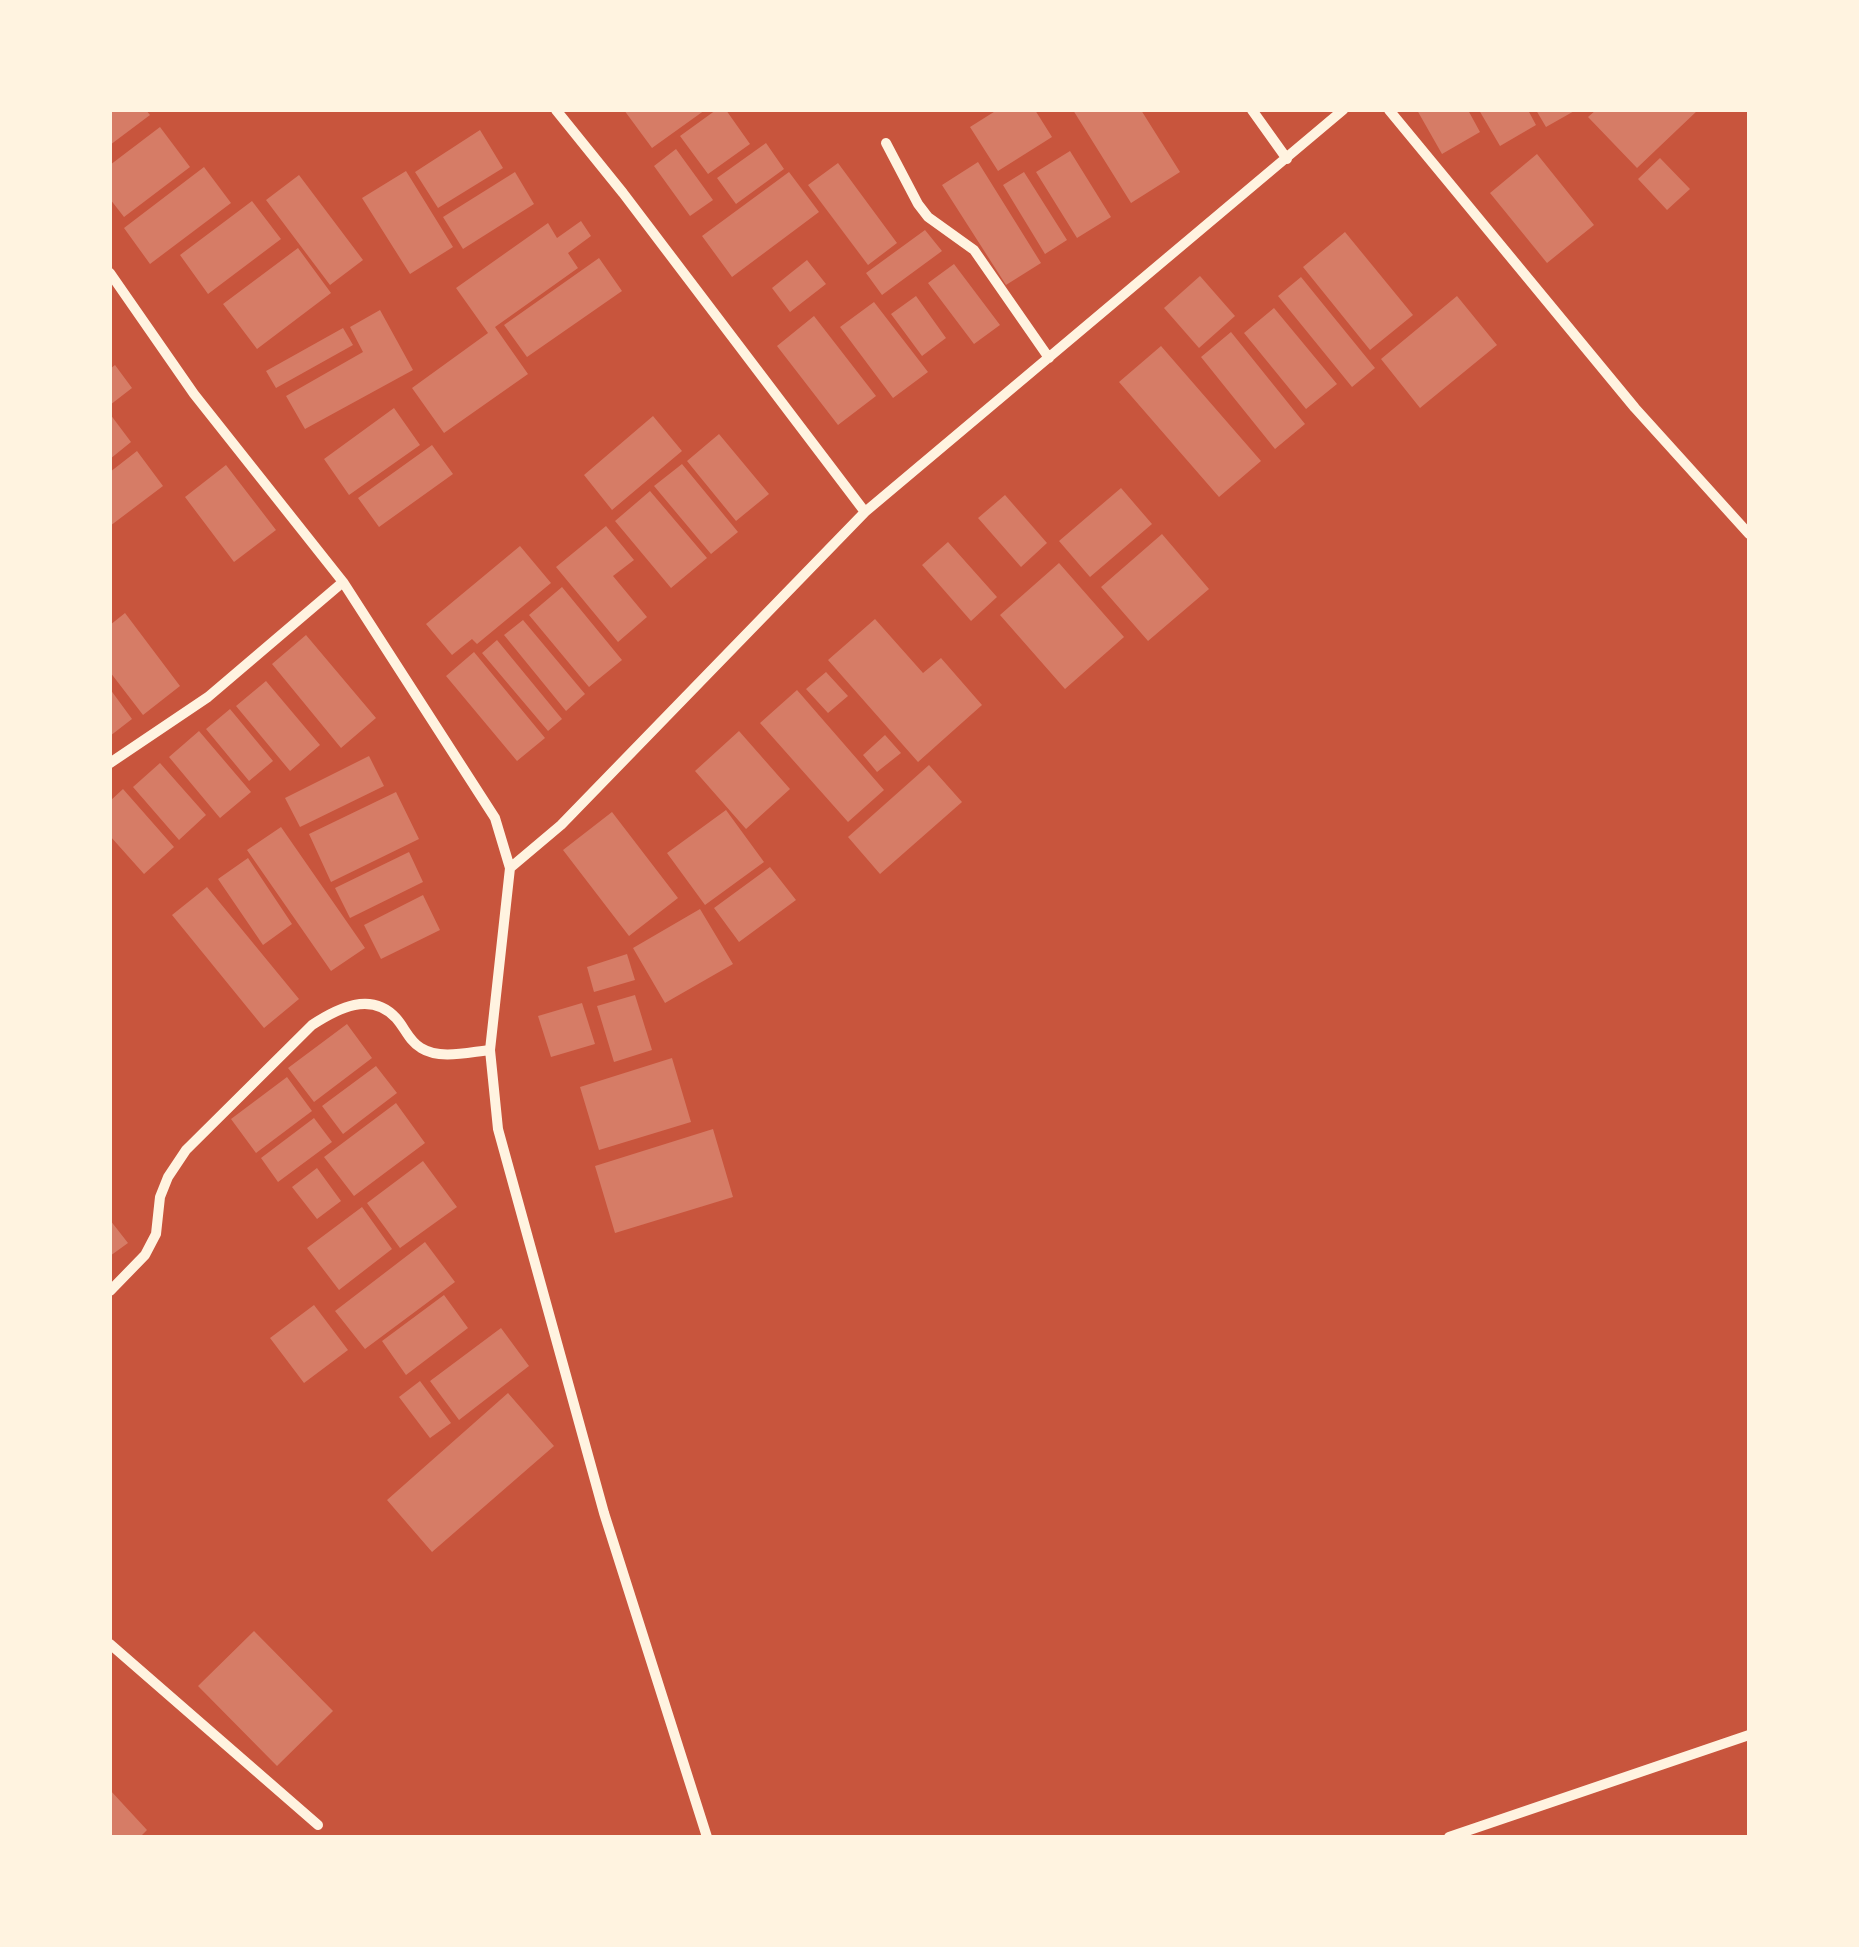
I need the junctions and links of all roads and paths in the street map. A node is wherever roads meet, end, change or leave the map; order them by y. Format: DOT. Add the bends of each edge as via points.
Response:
graph roads {
  1 [pos="556,110"];
  2 [pos="1252,110"];
  3 [pos="1343,110"];
  4 [pos="1389,110"];
  5 [pos="886,143"];
  6 [pos="1287,158"];
  7 [pos="110,273"];
  8 [pos="1048,358"];
  9 [pos="864,512"];
  10 [pos="1749,534"];
  11 [pos="343,582"];
  12 [pos="110,762"];
  13 [pos="510,868"];
  14 [pos="490,1050"];
  15 [pos="110,1291"];
  16 [pos="110,1644"];
  17 [pos="1749,1736"];
  18 [pos="318,1824"];
  19 [pos="707,1837"];
  20 [pos="1450,1837"];
  1 -- 9 [label="street"];
  2 -- 6 [label="street"];
  3 -- 6 [label="street"];
  4 -- 10 [label="street" via="1635,408"];
  5 -- 8 [label="street" via="918,204 974,250"];
  6 -- 8 [label="street"];
  7 -- 11 [label="street" via="194,394"];
  8 -- 9 [label="street"];
  9 -- 13 [label="street" via="561,825"];
  11 -- 12 [label="street" via="208,697"];
  11 -- 13 [label="street" via="495,818"];
  13 -- 14 [label="street"];
  14 -- 15 [label="street" via="422,1049 379,1005 336,1010 312,1025 186,1150 168,1176 145,1255"];
  14 -- 19 [label="street" via="498,1129 532,1260"];
  16 -- 18 [label="street"];
  17 -- 20 [label="street"];
}
